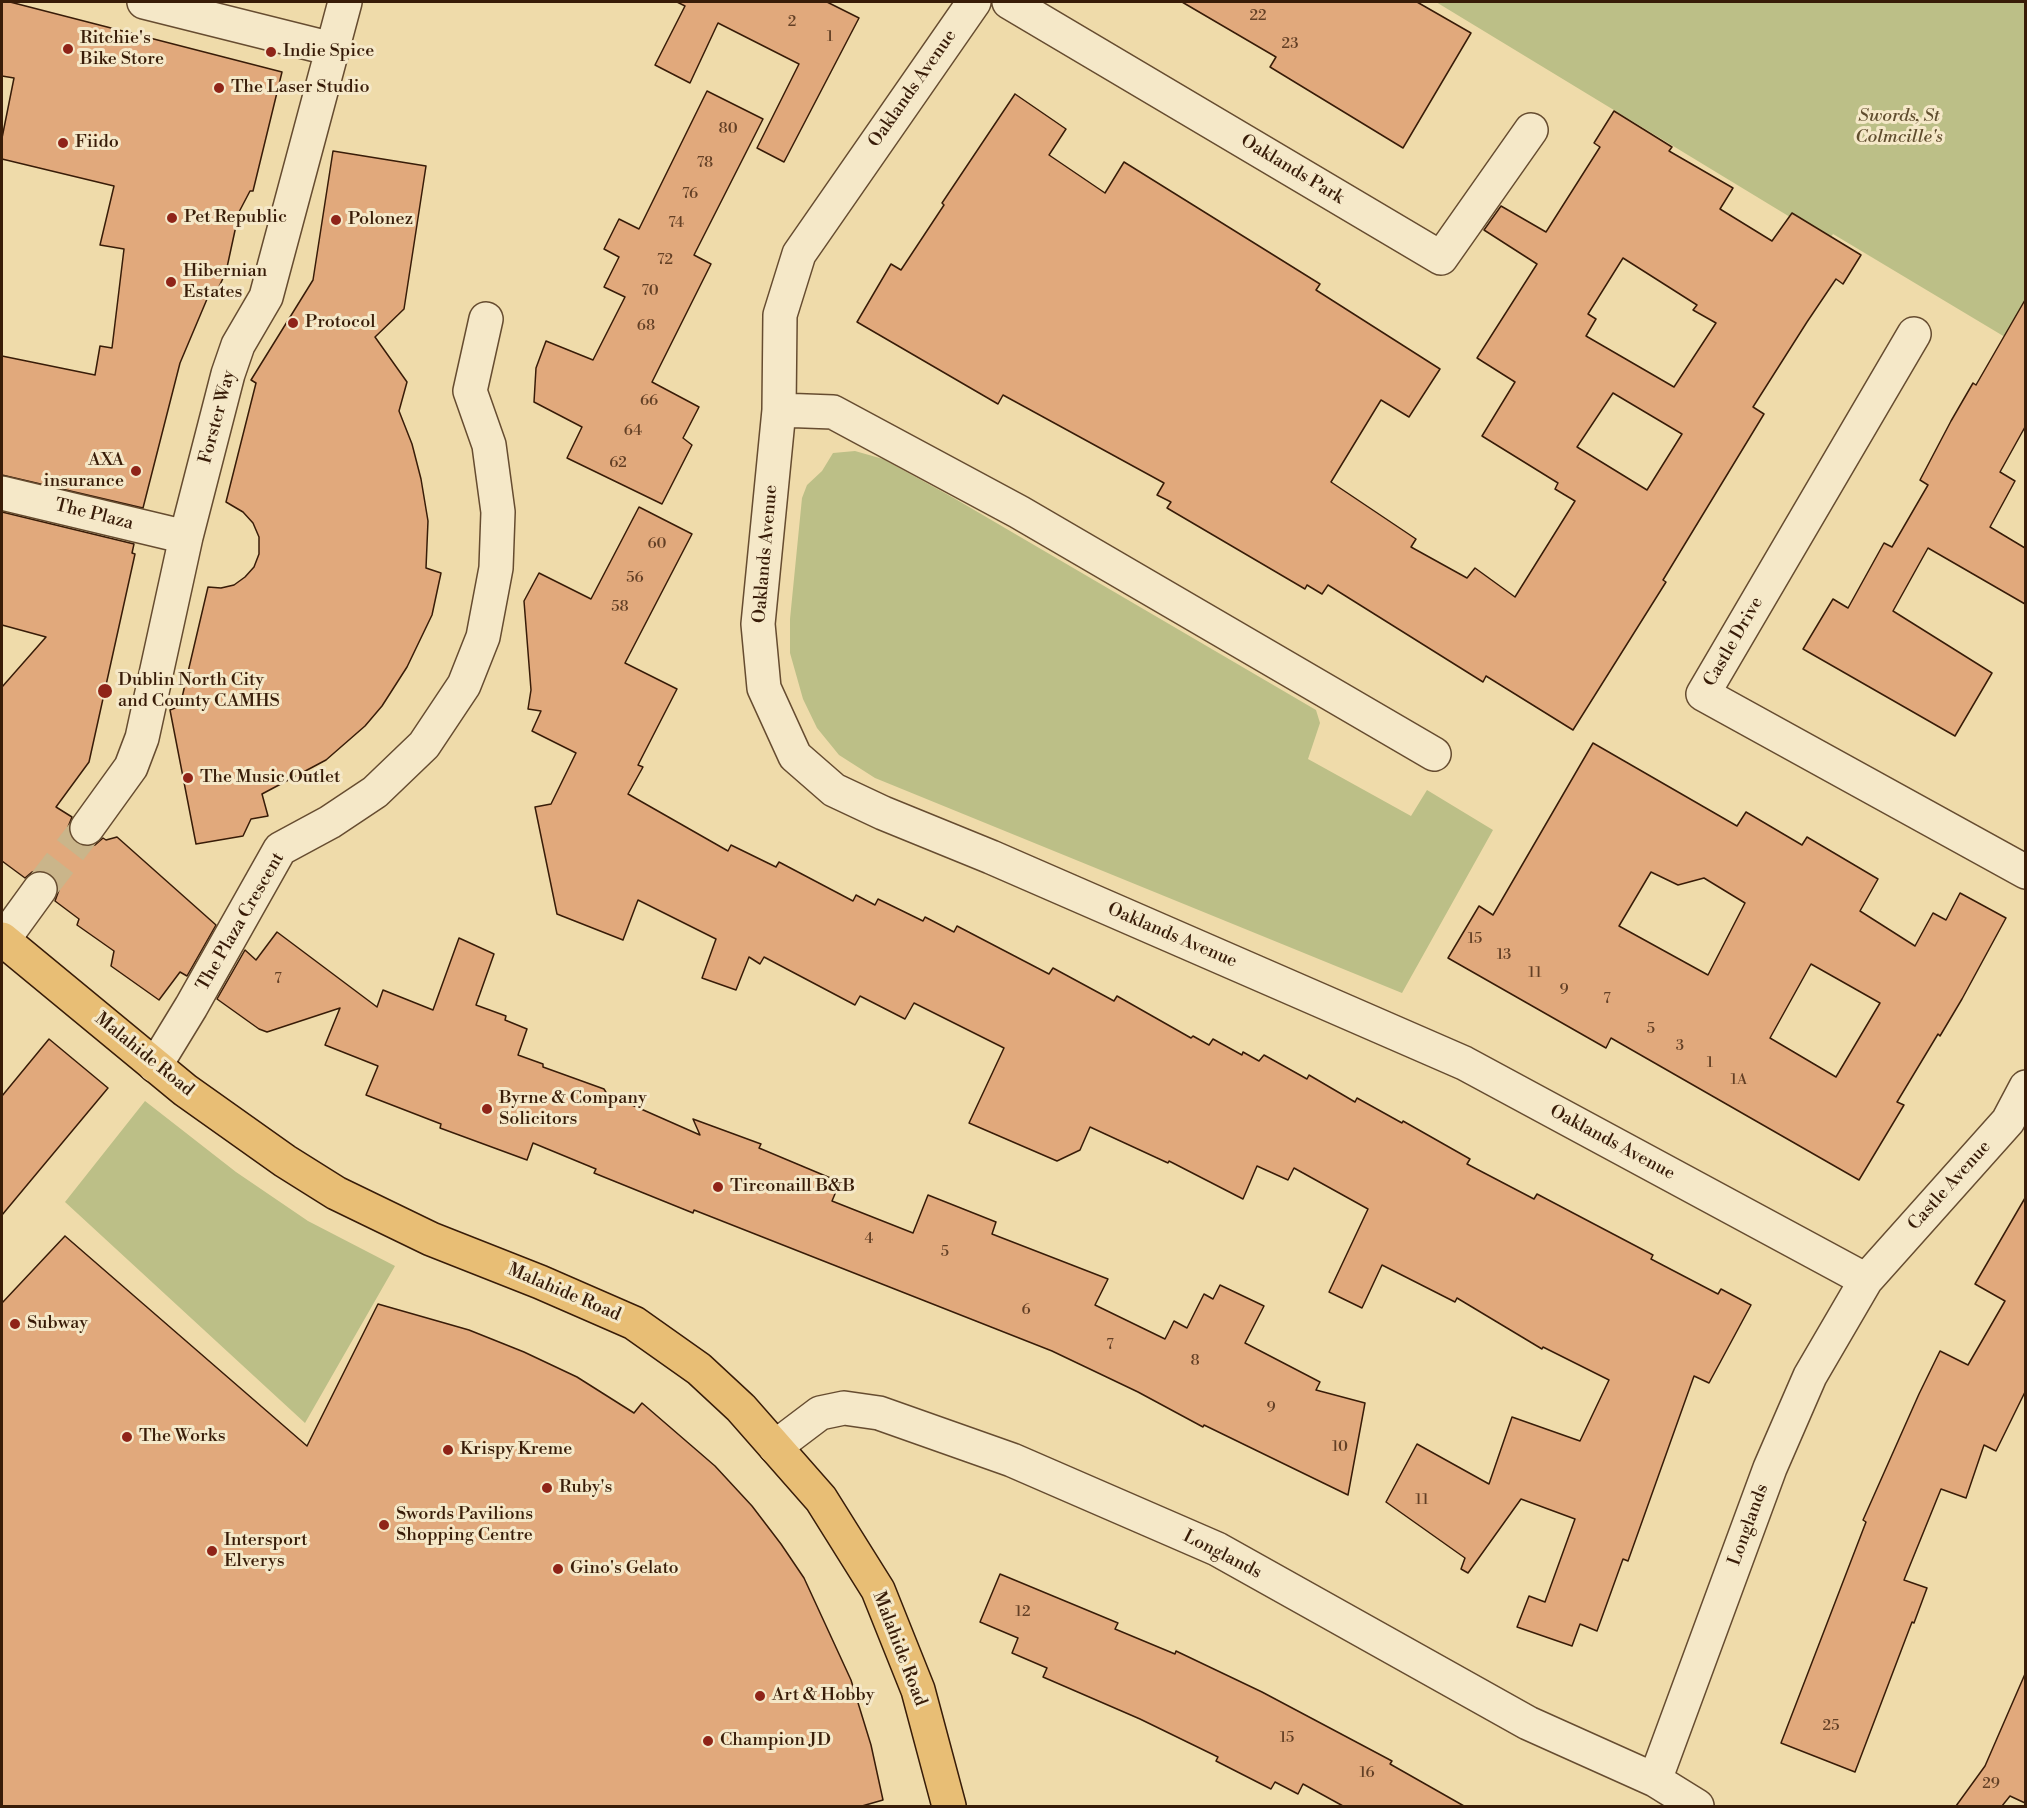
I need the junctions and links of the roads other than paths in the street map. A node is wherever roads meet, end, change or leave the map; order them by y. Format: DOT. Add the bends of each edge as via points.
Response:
graph roads {
  1 [pos="144,2"];
  2 [pos="345,2"];
  3 [pos="974,2"];
  4 [pos="1010,2"];
  5 [pos="332,49"];
  6 [pos="1531,130"];
  7 [pos="486,319"];
  8 [pos="1914,334"];
  9 [pos="779,410"];
  10 [pos="2,493"];
  11 [pos="186,537"];
  12 [pos="1434,754"];
  13 [pos="87,828"];
  14 [pos="2025,872"];
  15 [pos="40,889"];
  16 [pos="2,940"];
  17 [pos="154,1066"];
  18 [pos="2025,1087"];
  19 [pos="2017,1127"];
  20 [pos="1866,1280"];
  21 [pos="775,1447"];
  22 [pos="1655,1780"];
  23 [pos="949,1806"];
  24 [pos="1697,1806"];
  1 -- 5 [label="street"];
  2 -- 5 [label="street, Forster Way"];
  3 -- 9 [label="street, Oaklands Avenue" via="799,254 780,315"];
  4 -- 6 [label="street, Oaklands Park" via="1441,258"];
  5 -- 11 [label="street, Forster Way" via="266,297 231,364"];
  7 -- 17 [label="street, The Plaza Crescent" via="470,391 489,445 498,512 496,568 483,637 464,685 424,745 375,792 280,849"];
  8 -- 14 [label="street, Castle Drive" via="1703,694"];
  9 -- 12 [label="street" via="833,412 1019,512"];
  9 -- 20 [label="street, Oaklands Avenue" via="758,624 764,688 795,756 834,790 1464,1063"];
  10 -- 11 [label="street, The Plaza"];
  11 -- 13 [label="street, Forster Way" via="142,738 131,767"];
  15 -- 16 [label="street"];
  16 -- 17 [label="main road, Malahide Road"];
  17 -- 21 [label="main road, Malahide Road" via="336,1193 431,1239 634,1323 699,1369"];
  18 -- 19 [label="street, Castle Avenue"];
  19 -- 20 [label="street, Castle Avenue"];
  20 -- 22 [label="street, Longlands" via="1810,1376 1770,1468"];
  21 -- 22 [label="street, Longlands" via="820,1413 844,1408 879,1413 1012,1460 1217,1549 1528,1723"];
  21 -- 23 [label="main road, Malahide Road" via="821,1499 878,1590 918,1690"];
  22 -- 24 [label="street, Longlands"];
}
